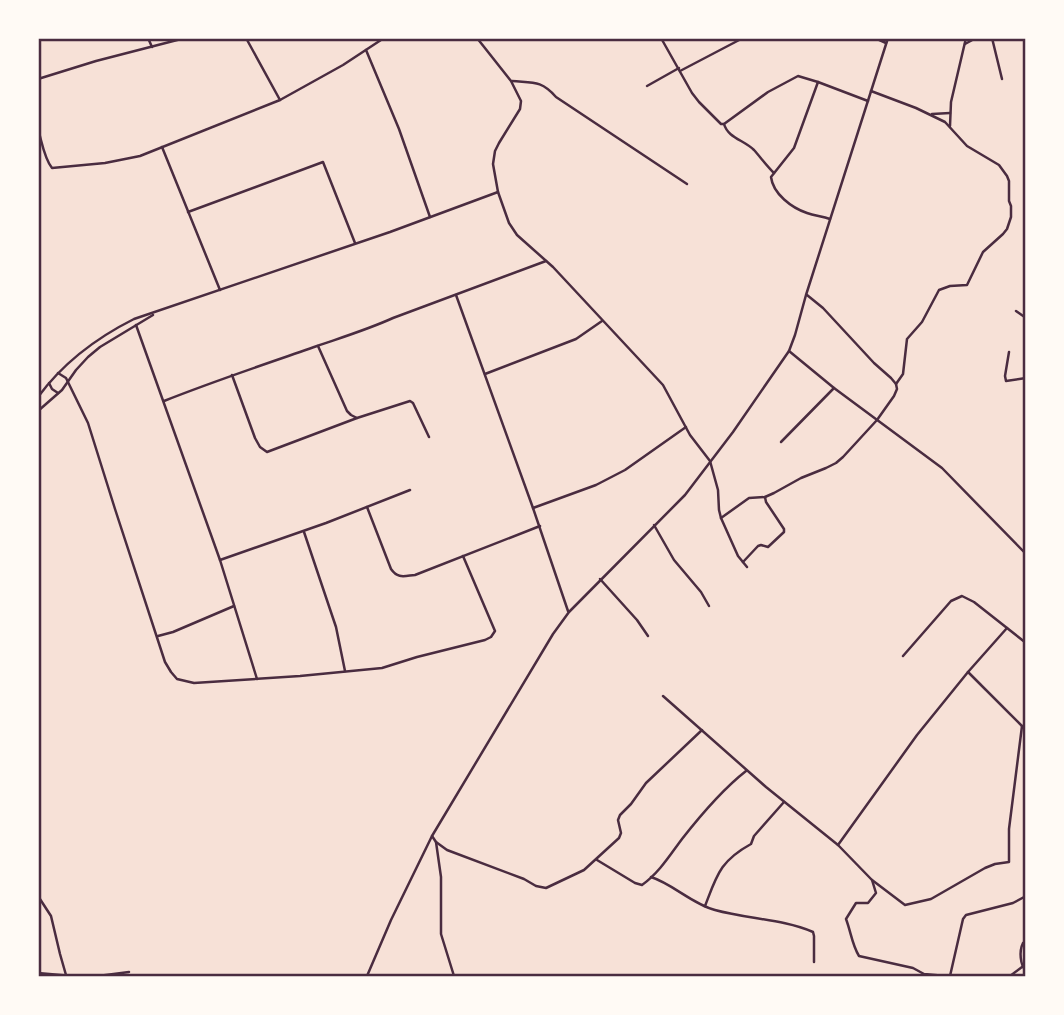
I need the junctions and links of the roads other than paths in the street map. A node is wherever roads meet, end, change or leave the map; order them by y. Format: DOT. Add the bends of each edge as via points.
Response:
graph roads {
  1 [pos="148,38"];
  2 [pos="185,38"];
  3 [pos="246,38"];
  4 [pos="384,38"];
  5 [pos="477,38"];
  6 [pos="661,38"];
  7 [pos="743,38"];
  8 [pos="875,38"];
  9 [pos="966,38"];
  10 [pos="976,38"];
  11 [pos="992,38"];
  12 [pos="887,41"];
  13 [pos="965,44"];
  14 [pos="152,47"];
  15 [pos="366,50"];
  16 [pos="680,69"];
  17 [pos="38,79"];
  18 [pos="1002,79"];
  19 [pos="511,81"];
  20 [pos="818,82"];
  21 [pos="647,86"];
  22 [pos="871,92"];
  23 [pos="280,100"];
  24 [pos="868,101"];
  25 [pos="950,113"];
  26 [pos="930,114"];
  27 [pos="724,124"];
  28 [pos="950,126"];
  29 [pos="38,129"];
  30 [pos="162,147"];
  31 [pos="774,173"];
  32 [pos="687,184"];
  33 [pos="498,192"];
  34 [pos="188,212"];
  35 [pos="430,217"];
  36 [pos="830,219"];
  37 [pos="356,244"];
  38 [pos="546,261"];
  39 [pos="220,291"];
  40 [pos="456,295"];
  41 [pos="806,295"];
  42 [pos="1016,311"];
  43 [pos="159,312"];
  44 [pos="1026,318"];
  45 [pos="602,321"];
  46 [pos="136,325"];
  47 [pos="318,346"];
  48 [pos="789,351"];
  49 [pos="1009,352"];
  50 [pos="58,373"];
  51 [pos="485,374"];
  52 [pos="232,375"];
  53 [pos="1026,378"];
  54 [pos="68,382"];
  55 [pos="48,383"];
  56 [pos="896,384"];
  57 [pos="834,388"];
  58 [pos="58,393"];
  59 [pos="38,397"];
  60 [pos="164,401"];
  61 [pos="38,411"];
  62 [pos="357,418"];
  63 [pos="877,420"];
  64 [pos="685,426"];
  65 [pos="429,437"];
  66 [pos="781,442"];
  67 [pos="710,461"];
  68 [pos="411,490"];
  69 [pos="765,496"];
  70 [pos="367,507"];
  71 [pos="533,508"];
  72 [pos="721,518"];
  73 [pos="654,525"];
  74 [pos="540,526"];
  75 [pos="304,532"];
  76 [pos="1026,554"];
  77 [pos="463,556"];
  78 [pos="220,560"];
  79 [pos="743,562"];
  80 [pos="747,567"];
  81 [pos="600,579"];
  82 [pos="234,606"];
  83 [pos="709,607"];
  84 [pos="569,612"];
  85 [pos="1007,628"];
  86 [pos="158,636"];
  87 [pos="648,636"];
  88 [pos="1026,643"];
  89 [pos="903,656"];
  90 [pos="345,671"];
  91 [pos="968,671"];
  92 [pos="257,679"];
  93 [pos="663,696"];
  94 [pos="1022,726"];
  95 [pos="702,730"];
  96 [pos="1026,730"];
  97 [pos="747,770"];
  98 [pos="784,802"];
  99 [pos="432,836"];
  100 [pos="436,842"];
  101 [pos="838,845"];
  102 [pos="597,860"];
  103 [pos="651,877"];
  104 [pos="872,880"];
  105 [pos="39,896"];
  106 [pos="1026,896"];
  107 [pos="705,906"];
  108 [pos="1026,942"];
  109 [pos="814,962"];
  110 [pos="1022,967"];
  111 [pos="1026,971"];
  112 [pos="129,972"];
  113 [pos="38,973"];
  114 [pos="66,975"];
  115 [pos="72,976"];
  116 [pos="99,976"];
  117 [pos="367,976"];
  118 [pos="454,976"];
  119 [pos="948,976"];
  120 [pos="1010,976"];
  1 -- 14 [label="street"];
  2 -- 14 [label="street"];
  3 -- 23 [label="street"];
  4 -- 15 [label="street"];
  5 -- 19 [label="street"];
  6 -- 16 [label="street"];
  7 -- 16 [label="street"];
  8 -- 12 [label="street"];
  9 -- 13 [label="street"];
  10 -- 13 [label="street"];
  11 -- 18 [label="street"];
  12 -- 22 [label="street"];
  13 -- 25 [label="street"];
  14 -- 17 [label="street"];
  15 -- 23 [label="street"];
  15 -- 35 [label="street"];
  16 -- 21 [label="street"];
  16 -- 27 [label="street" via="699,102"];
  19 -- 32 [label="street" via="547,86 556,97"];
  19 -- 33 [label="street" via="521,101 495,151"];
  20 -- 24 [label="street"];
  20 -- 27 [label="street" via="799,76 790,79"];
  20 -- 31 [label="street" via="794,148"];
  22 -- 24 [label="street"];
  22 -- 26 [label="street"];
  23 -- 30 [label="street"];
  24 -- 36 [label="street"];
  25 -- 26 [label="street"];
  25 -- 28 [label="street"];
  26 -- 28 [label="street"];
  27 -- 31 [label="street" via="726,131 743,140"];
  28 -- 56 [label="street" via="967,146 1004,171 1011,217 1003,234 983,252 967,285 939,290 907,340 903,374"];
  29 -- 30 [label="street" via="52,168 124,161"];
  30 -- 34 [label="street"];
  31 -- 36 [label="street" via="771,182 783,198 797,209"];
  33 -- 35 [label="street"];
  33 -- 38 [label="street" via="517,235"];
  34 -- 37 [label="street" via="323,162"];
  34 -- 39 [label="street"];
  35 -- 37 [label="street"];
  36 -- 41 [label="street"];
  37 -- 39 [label="street"];
  38 -- 40 [label="street"];
  38 -- 45 [label="street"];
  39 -- 43 [label="street"];
  40 -- 47 [label="street"];
  40 -- 51 [label="street"];
  41 -- 48 [label="street"];
  41 -- 56 [label="street"];
  42 -- 44 [label="street"];
  43 -- 46 [label="street"];
  43 -- 50 [label="street" via="134,319 98,339"];
  45 -- 51 [label="street" via="576,339"];
  45 -- 64 [label="street" via="663,385"];
  46 -- 54 [label="street" via="88,357"];
  46 -- 60 [label="street"];
  47 -- 52 [label="street"];
  47 -- 62 [label="street" via="347,411"];
  48 -- 57 [label="street"];
  48 -- 67 [label="street"];
  49 -- 53 [label="street" via="1006,381"];
  50 -- 54 [label="street"];
  50 -- 55 [label="street"];
  51 -- 71 [label="street"];
  52 -- 60 [label="street"];
  52 -- 62 [label="street" via="255,438 267,452"];
  54 -- 58 [label="street"];
  54 -- 86 [label="street" via="95,440"];
  55 -- 58 [label="street"];
  55 -- 59 [label="street"];
  56 -- 63 [label="street" via="894,396"];
  57 -- 63 [label="street"];
  57 -- 66 [label="street"];
  58 -- 61 [label="street"];
  60 -- 78 [label="street"];
  62 -- 65 [label="street" via="410,401"];
  63 -- 69 [label="street" via="836,463"];
  63 -- 76 [label="street" via="950,475"];
  64 -- 67 [label="street"];
  64 -- 71 [label="street" via="625,470"];
  67 -- 72 [label="street"];
  67 -- 73 [label="street" via="685,495"];
  68 -- 70 [label="street"];
  69 -- 72 [label="street" via="748,498"];
  69 -- 79 [label="street" via="784,533 768,547 758,546"];
  70 -- 75 [label="street"];
  70 -- 77 [label="street" via="395,575 415,575"];
  71 -- 74 [label="street"];
  72 -- 79 [label="street"];
  73 -- 81 [label="street"];
  73 -- 83 [label="street"];
  74 -- 77 [label="street"];
  74 -- 84 [label="street"];
  75 -- 78 [label="street"];
  75 -- 90 [label="street" via="336,627"];
  77 -- 90 [label="street" via="495,631 491,638 382,668"];
  78 -- 82 [label="street"];
  79 -- 80 [label="street"];
  81 -- 84 [label="street"];
  81 -- 87 [label="street"];
  82 -- 86 [label="street"];
  82 -- 92 [label="street"];
  84 -- 99 [label="street"];
  85 -- 88 [label="street"];
  85 -- 89 [label="street" via="962,596 951,601"];
  85 -- 91 [label="street"];
  86 -- 92 [label="street" via="165,662 177,680"];
  90 -- 92 [label="street"];
  91 -- 94 [label="street"];
  91 -- 101 [label="street"];
  93 -- 95 [label="street"];
  94 -- 96 [label="street"];
  94 -- 104 [label="street" via="1009,862 985,867 931,899 905,905"];
  95 -- 97 [label="street"];
  95 -- 102 [label="street" via="646,783 620,815 619,838"];
  97 -- 98 [label="street"];
  97 -- 103 [label="street" via="721,793"];
  98 -- 101 [label="street"];
  98 -- 107 [label="street" via="751,844 721,867"];
  99 -- 100 [label="street"];
  99 -- 117 [label="street"];
  100 -- 102 [label="street" via="541,888 559,883"];
  100 -- 118 [label="street" via="441,934"];
  101 -- 104 [label="street"];
  102 -- 103 [label="street" via="639,885"];
  103 -- 107 [label="street"];
  104 -- 119 [label="street" via="876,893 868,903 856,903 846,919 859,956"];
  105 -- 114 [label="street" via="51,916"];
  106 -- 119 [label="street" via="966,915"];
  107 -- 109 [label="street" via="813,932"];
  108 -- 110 [label="street" via="1021,947"];
  110 -- 111 [label="street"];
  110 -- 120 [label="street"];
  112 -- 116 [label="street"];
  113 -- 114 [label="street"];
  114 -- 115 [label="street"];
}
